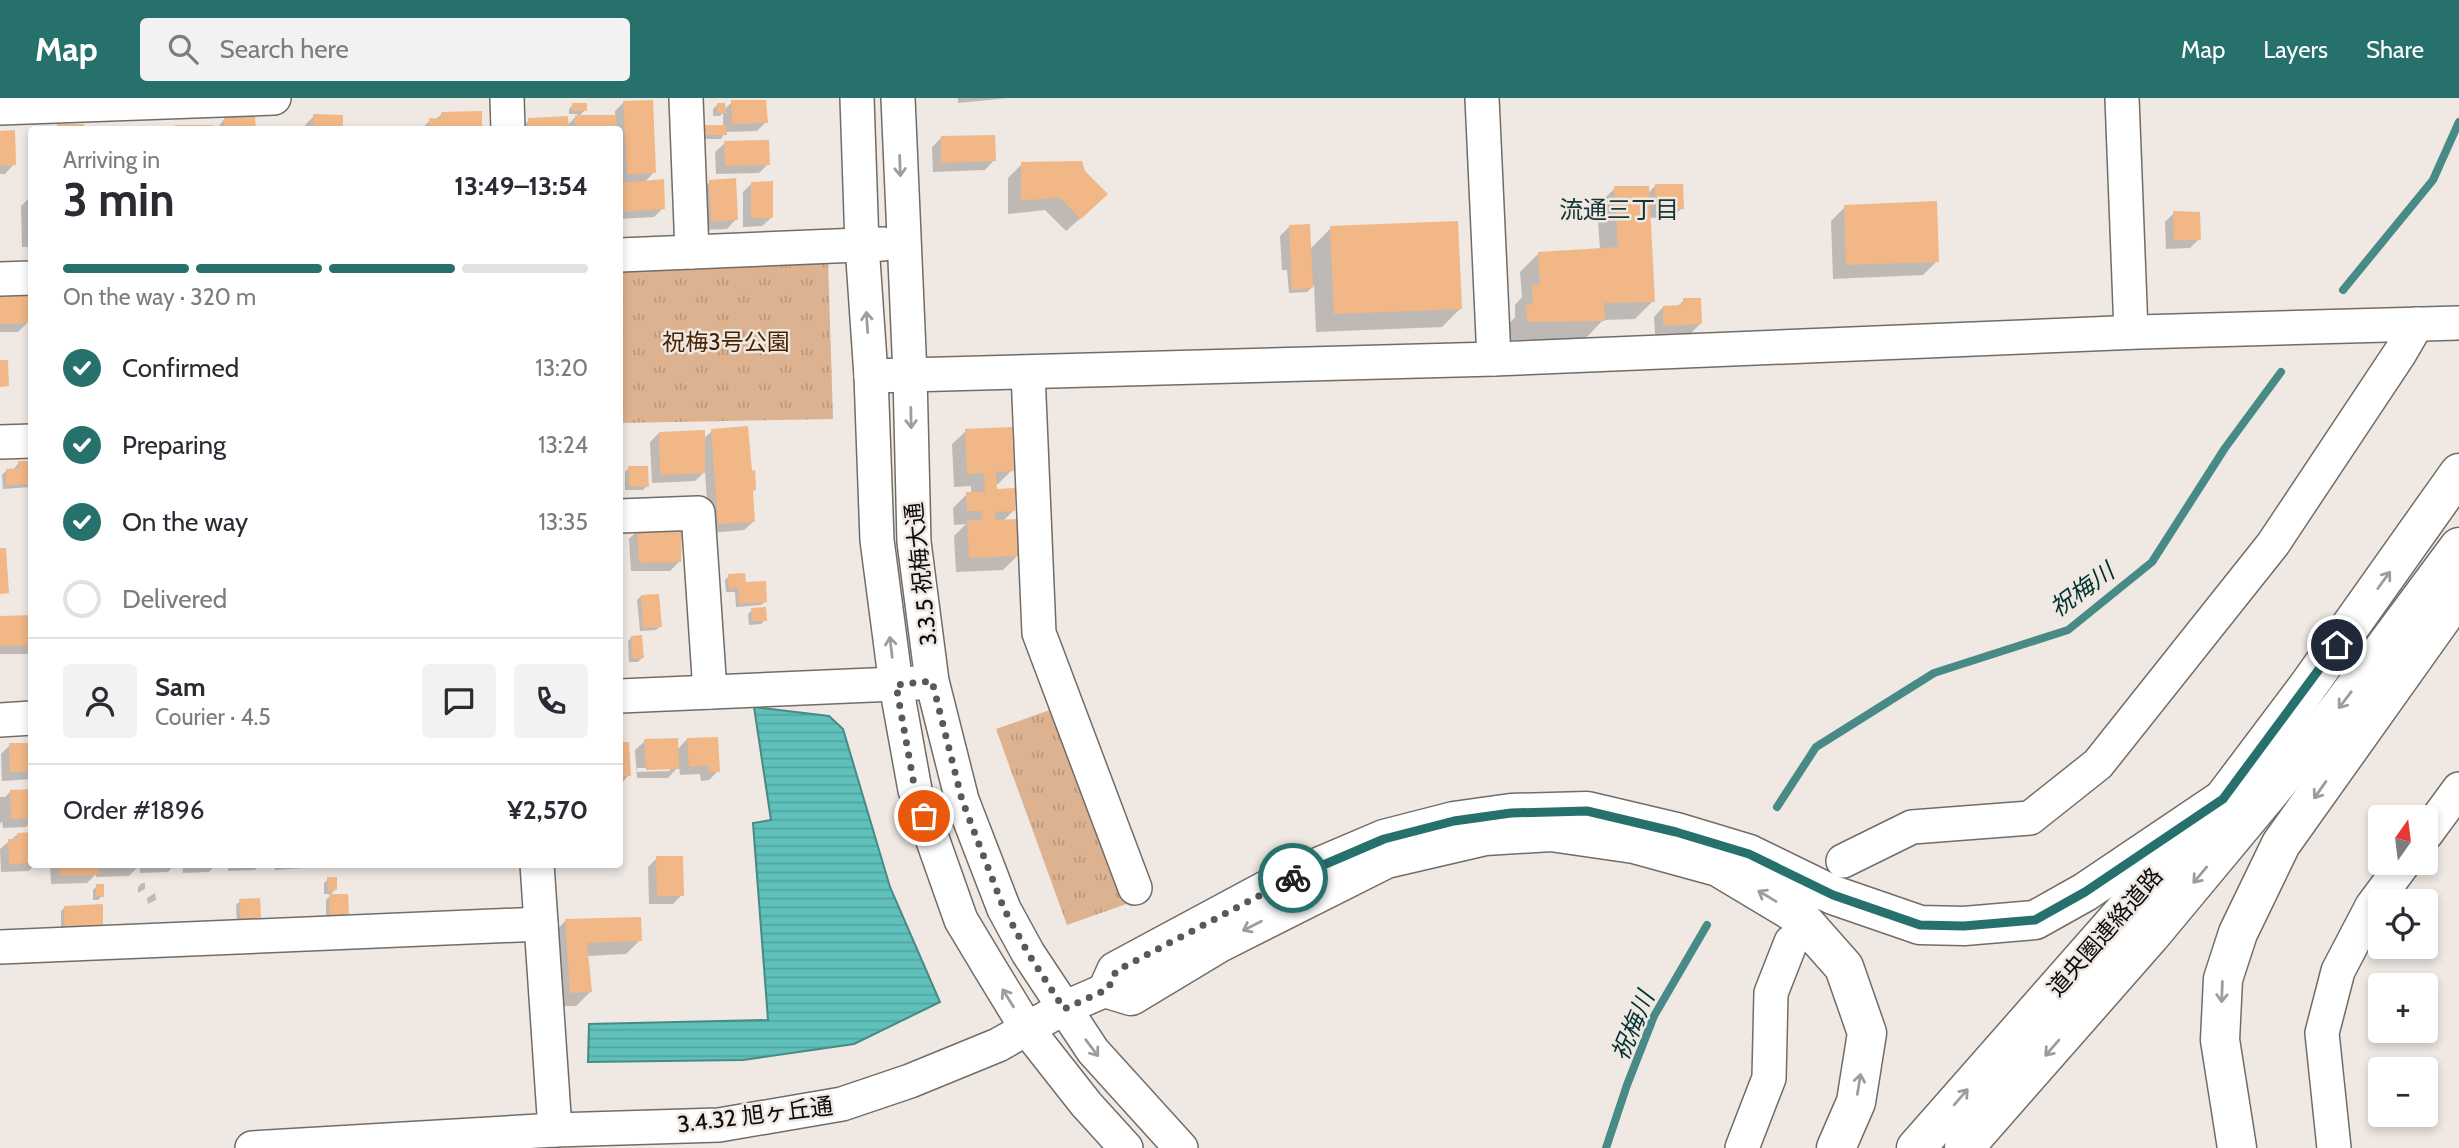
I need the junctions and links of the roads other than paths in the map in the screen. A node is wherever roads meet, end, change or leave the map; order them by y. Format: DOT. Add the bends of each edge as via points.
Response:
graph roads {
  1 [pos="274,98"];
  2 [pos="507,98"];
  3 [pos="686,98"];
  4 [pos="857,98"];
  5 [pos="898,98"];
  6 [pos="1482,98"];
  7 [pos="2122,98"];
  8 [pos="0,108"];
  9 [pos="508,126"];
  10 [pos="903,244"];
  11 [pos="862,245"];
  12 [pos="692,252"];
  13 [pos="623,255"];
  14 [pos="28,278"];
  15 [pos="0,279"];
  16 [pos="2459,323"];
  17 [pos="2417,324"];
  18 [pos="2130,332"];
  19 [pos="1494,359"];
  20 [pos="1028,373"];
  21 [pos="910,375"];
  22 [pos="871,376"];
  23 [pos="28,441"];
  24 [pos="0,442"];
  25 [pos="2459,473"];
  26 [pos="623,516"];
  27 [pos="2459,547"];
  28 [pos="2459,594"];
  29 [pos="932,681"];
  30 [pos="896,685"];
  31 [pos="710,692"];
  32 [pos="623,696"];
  33 [pos="28,718"];
  34 [pos="0,719"];
  35 [pos="2459,789"];
  36 [pos="2223,799"];
  37 [pos="2438,818"];
  38 [pos="1843,861"];
  39 [pos="537,868"];
  40 [pos="2395,875"];
  41 [pos="1135,888"];
  42 [pos="541,924"];
  43 [pos="1791,942"];
  44 [pos="0,947"];
  45 [pos="1108,989"];
  46 [pos="1064,1009"];
  47 [pos="1027,1029"];
  48 [pos="555,1130"];
  49 [pos="252,1148"];
  50 [pos="1125,1148"];
  51 [pos="1181,1148"];
  52 [pos="1742,1148"];
  53 [pos="1836,1148"];
  54 [pos="1916,1148"];
  55 [pos="1964,1148"];
  56 [pos="2237,1148"];
  57 [pos="2334,1148"];
  1 -- 8 [label="street"];
  2 -- 9 [label="street"];
  3 -- 12 [label="street"];
  4 -- 11 [label="street, 3.3.5 祝梅大通"];
  5 -- 10 [label="street, 3.3.5 祝梅大通, one-way"];
  6 -- 19 [label="street"];
  7 -- 18 [label="street"];
  10 -- 11 [label="street"];
  10 -- 21 [label="street, 3.3.5 祝梅大通"];
  11 -- 12 [label="street"];
  22 -- 11 [label="street, 3.3.5 祝梅大通, one-way"];
  12 -- 13 [label="street"];
  14 -- 15 [label="street"];
  16 -- 17 [label="street"];
  17 -- 18 [label="street"];
  17 -- 38 [label="street" via="2273,544 2098,764 2030,818 1912,827"];
  18 -- 19 [label="street"];
  19 -- 20 [label="street"];
  20 -- 21 [label="street"];
  20 -- 41 [label="street" via="1039,633"];
  21 -- 22 [label="street"];
  21 -- 29 [label="street, 3.3.5 祝梅大通, one-way" via="914,542"];
  30 -- 22 [label="street, 3.3.5 祝梅大通, one-way" via="877,540"];
  23 -- 24 [label="street"];
  36 -- 25 [label="highway, 道央圏連絡道路, one-way"];
  26 -- 31 [label="street" via="698,513"];
  27 -- 55 [label="highway, 道央圏連絡道路, one-way" via="2338,710 2151,935"];
  28 -- 56 [label="highway, one-way" via="2281,844 2238,933 2222,979 2220,1040"];
  29 -- 30 [label="street"];
  29 -- 46 [label="street, 3.3.5 祝梅大通" via="962,800 1004,909"];
  30 -- 31 [label="street"];
  47 -- 30 [label="street, 3.3.5 祝梅大通, one-way" via="961,920 915,790"];
  31 -- 32 [label="street"];
  33 -- 34 [label="street"];
  35 -- 37 [label="street"];
  36 -- 45 [label="highway" via="2085,892 2035,920 1964,926 1920,925 1833,895 1749,854 1587,811 1511,813 1454,821 1384,839 1276,886 1116,971"];
  54 -- 36 [label="highway, 道央圏連絡道路, one-way"];
  39 -- 42 [label="street"];
  40 -- 57 [label="street" via="2372,906 2338,971 2322,1033"];
  42 -- 44 [label="street"];
  42 -- 48 [label="street"];
  43 -- 52 [label="street" via="1770,993 1769,1078"];
  45 -- 46 [label="street, 3.4.32 旭ヶ丘通"];
  53 -- 45 [label="highway, one-way" via="1856,1102 1867,1033 1844,967 1798,915 1718,867 1634,844 1550,832 1485,836 1386,859 1219,943 1131,996"];
  46 -- 47 [label="street, 3.4.32 旭ヶ丘通"];
  46 -- 51 [label="street, 3.3.5 祝梅大通, one-way" via="1093,1051"];
  47 -- 48 [label="street, 3.4.32 旭ヶ丘通" via="999,1045 842,1104 719,1125"];
  47 -- 50 [label="street, 3.3.5 祝梅大通"];
  48 -- 49 [label="street, 3.4.32 旭ヶ丘通"];
}
